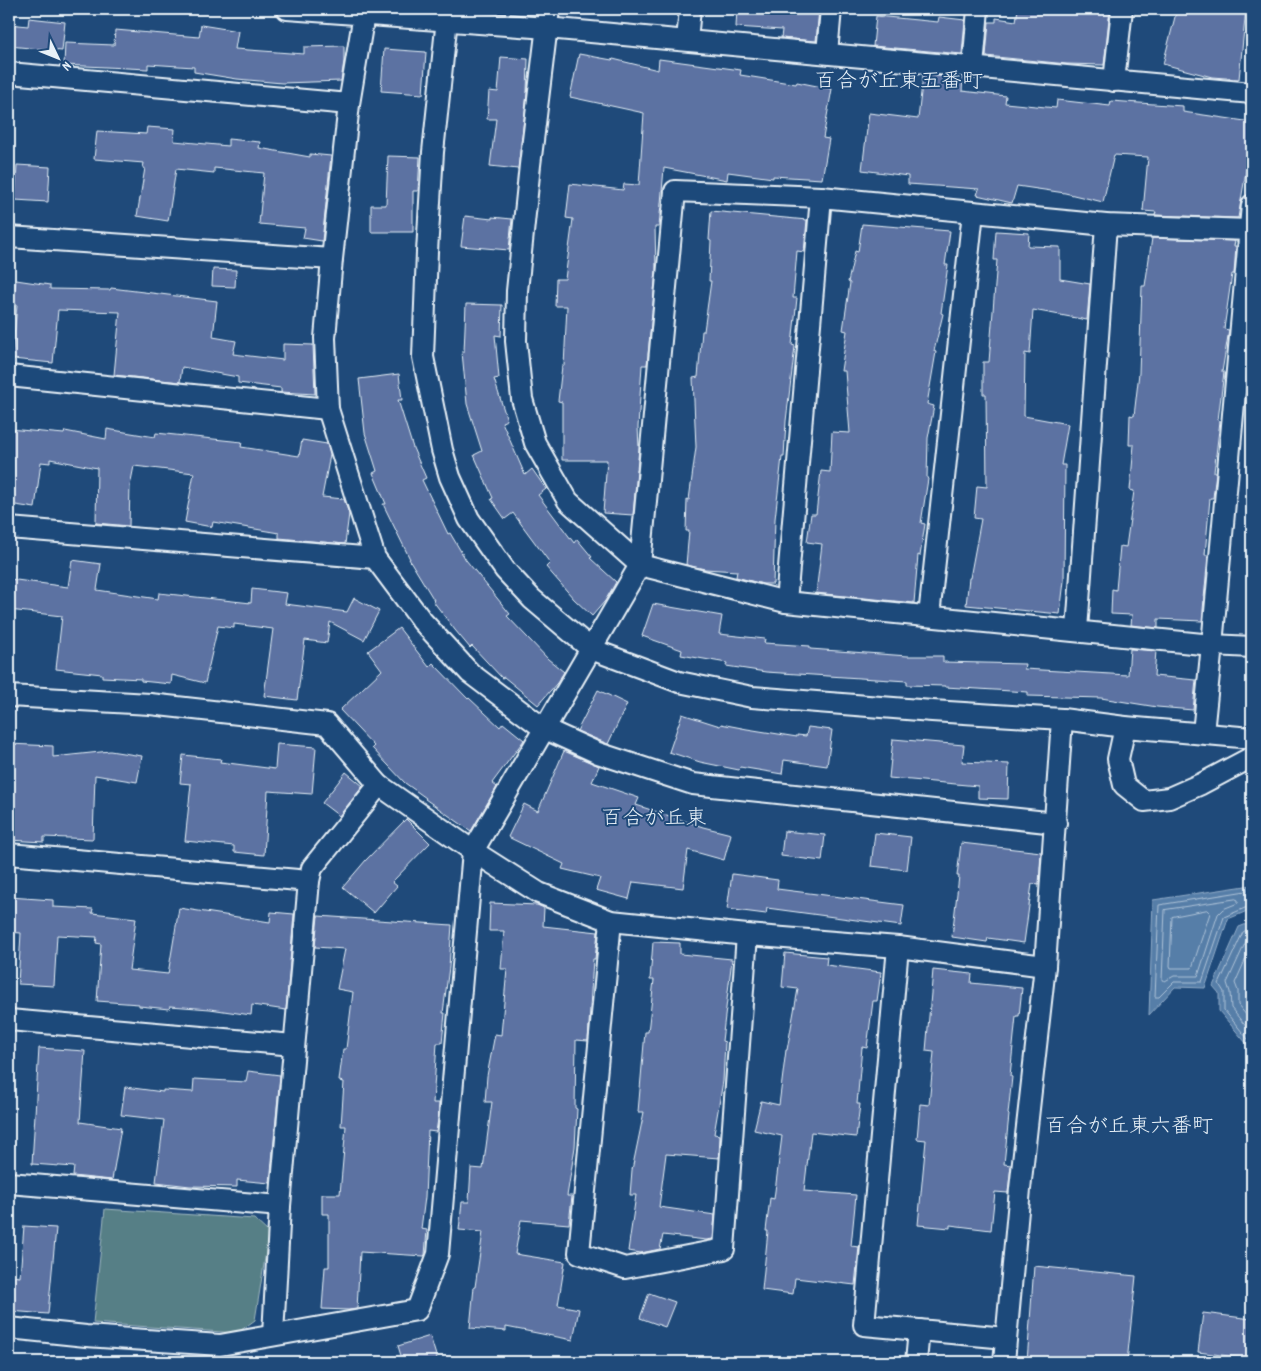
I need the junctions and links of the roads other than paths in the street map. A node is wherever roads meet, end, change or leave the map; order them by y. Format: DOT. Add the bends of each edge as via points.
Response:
graph roads {
  1 [pos="287,9"];
  2 [pos="690,9"];
  3 [pos="831,9"];
  4 [pos="978,9"];
  5 [pos="1122,9"];
  6 [pos="364,14"];
  7 [pos="448,14"];
  8 [pos="548,18"];
  9 [pos="687,40"];
  10 [pos="827,53"];
  11 [pos="973,67"];
  12 [pos="9,73"];
  13 [pos="1114,81"];
  14 [pos="1252,93"];
  15 [pos="349,104"];
  16 [pos="821,197"];
  17 [pos="1252,205"];
  18 [pos="973,212"];
  19 [pos="1106,226"];
  20 [pos="1249,230"];
  21 [pos="9,237"];
  22 [pos="332,259"];
  23 [pos="9,376"];
  24 [pos="328,409"];
  25 [pos="9,528"];
  26 [pos="376,558"];
  27 [pos="640,565"];
  28 [pos="786,602"];
  29 [pos="929,616"];
  30 [pos="1077,630"];
  31 [pos="1212,645"];
  32 [pos="1252,646"];
  33 [pos="591,649"];
  34 [pos="9,696"];
  35 [pos="1062,719"];
  36 [pos="1125,727"];
  37 [pos="543,728"];
  38 [pos="1203,733"];
  39 [pos="1252,738"];
  40 [pos="1252,758"];
  41 [pos="380,785"];
  42 [pos="1056,823"];
  43 [pos="473,851"];
  44 [pos="9,854"];
  45 [pos="309,881"];
  46 [pos="612,921"];
  47 [pos="747,935"];
  48 [pos="898,947"];
  49 [pos="1045,966"];
  50 [pos="9,1020"];
  51 [pos="294,1045"];
  52 [pos="9,1183"];
  53 [pos="280,1206"];
  54 [pos="9,1328"];
  55 [pos="919,1330"];
  56 [pos="273,1335"];
  57 [pos="1006,1338"];
  58 [pos="916,1362"];
  59 [pos="1004,1362"];
  1 -- 6 [label="street"];
  2 -- 9 [label="street"];
  3 -- 10 [label="street"];
  4 -- 11 [label="street"];
  5 -- 13 [label="street"];
  6 -- 7 [label="street"];
  6 -- 15 [label="street"];
  7 -- 8 [label="street"];
  7 -- 33 [label="street" via="433,152 423,358 442,450 450,477 469,518 505,570 532,599"];
  8 -- 9 [label="street"];
  8 -- 27 [label="street" via="517,292 516,341 522,399 535,443 568,501"];
  9 -- 10 [label="street"];
  10 -- 11 [label="street"];
  11 -- 13 [label="street"];
  12 -- 15 [label="street"];
  13 -- 14 [label="street"];
  15 -- 22 [label="street"];
  16 -- 18 [label="street"];
  16 -- 27 [label="street" via="675,191"];
  16 -- 28 [label="street"];
  17 -- 20 [label="street"];
  18 -- 19 [label="street"];
  18 -- 29 [label="street"];
  19 -- 20 [label="street"];
  19 -- 30 [label="street"];
  20 -- 31 [label="street"];
  21 -- 22 [label="street"];
  22 -- 24 [label="street" via="325,338"];
  23 -- 24 [label="street"];
  24 -- 26 [label="street"];
  25 -- 26 [label="street"];
  26 -- 37 [label="street" via="422,621 470,673"];
  27 -- 28 [label="street"];
  27 -- 33 [label="street"];
  28 -- 29 [label="street"];
  29 -- 30 [label="street"];
  30 -- 31 [label="street"];
  31 -- 32 [label="street"];
  31 -- 38 [label="street"];
  33 -- 35 [label="street" via="679,682 752,697"];
  33 -- 37 [label="street"];
  34 -- 41 [label="street" via="150,704 327,724"];
  35 -- 36 [label="street"];
  35 -- 42 [label="street"];
  36 -- 38 [label="street"];
  36 -- 40 [label="street" via="1118,759 1124,784 1144,802 1169,798"];
  37 -- 42 [label="street" via="598,753 693,784"];
  37 -- 43 [label="street"];
  38 -- 39 [label="street"];
  41 -- 43 [label="street"];
  41 -- 45 [label="street" via="312,868"];
  42 -- 49 [label="street"];
  43 -- 46 [label="street" via="539,893"];
  43 -- 56 [label="street" via="438,1254 417,1310"];
  44 -- 45 [label="street"];
  45 -- 51 [label="street"];
  46 -- 47 [label="street"];
  46 -- 47 [label="street" via="579,1253 624,1268 724,1249"];
  47 -- 48 [label="street"];
  48 -- 49 [label="street"];
  48 -- 55 [label="street" via="864,1324"];
  49 -- 57 [label="street"];
  50 -- 51 [label="street"];
  51 -- 53 [label="street"];
  52 -- 53 [label="street"];
  53 -- 56 [label="street"];
  54 -- 56 [label="street" via="220,1345"];
  55 -- 57 [label="street"];
  55 -- 58 [label="street"];
  57 -- 59 [label="street"];
}
